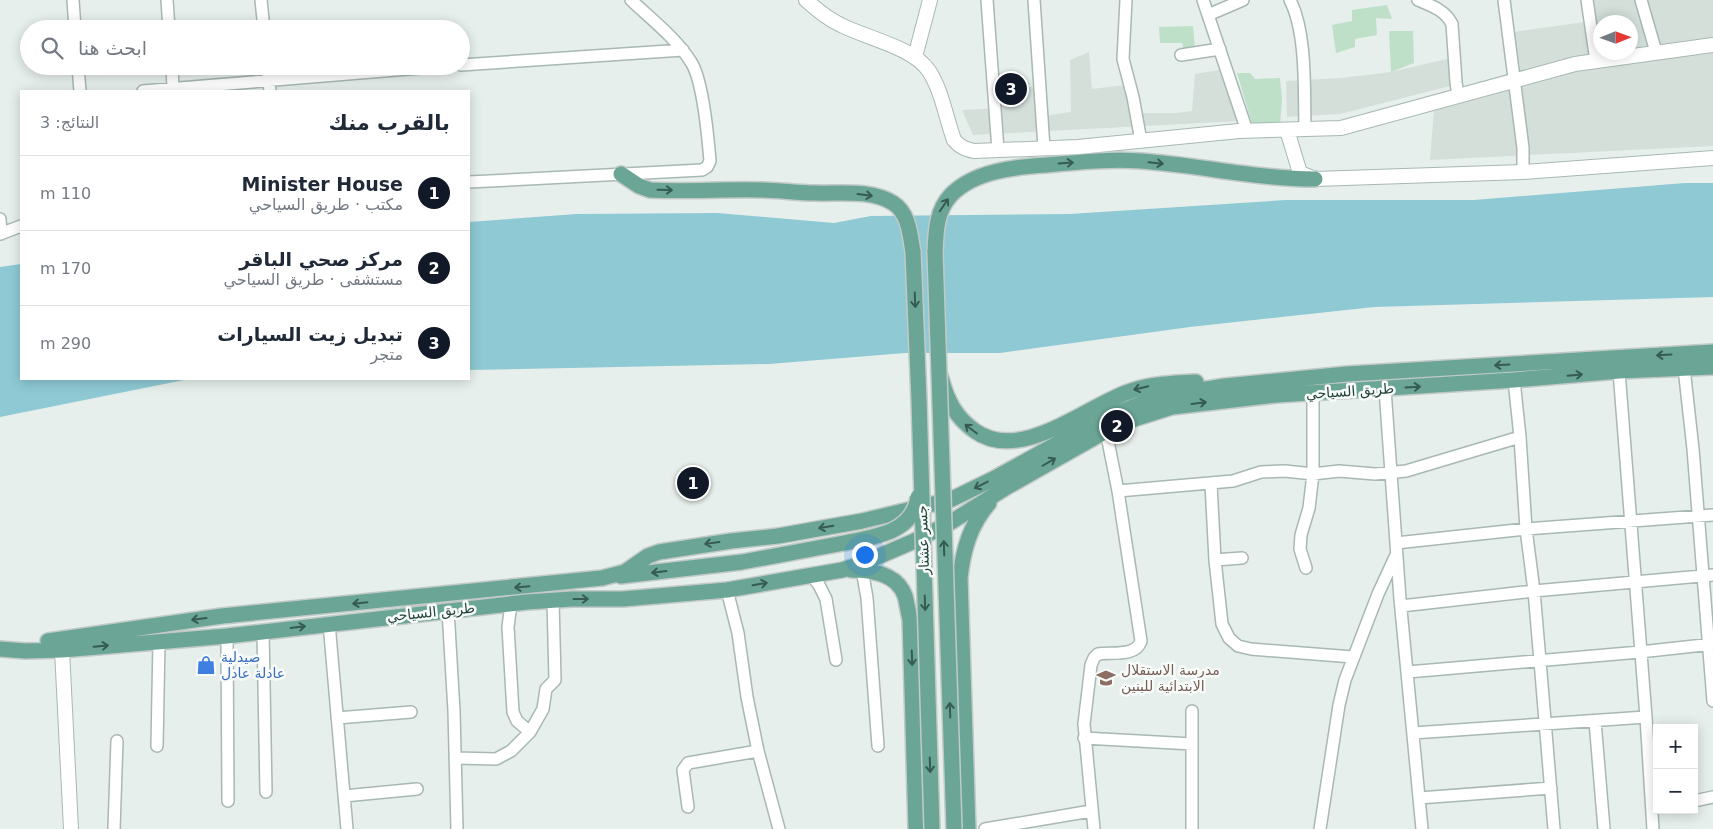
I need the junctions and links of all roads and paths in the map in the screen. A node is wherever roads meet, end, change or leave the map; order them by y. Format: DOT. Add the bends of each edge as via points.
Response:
graph roads {
  1 [pos="73,0"];
  2 [pos="167,0"];
  3 [pos="260,0"];
  4 [pos="631,0"];
  5 [pos="806,0"];
  6 [pos="930,0"];
  7 [pos="987,0"];
  8 [pos="1034,0"];
  9 [pos="1126,0"];
  10 [pos="1203,0"];
  11 [pos="1243,0"];
  12 [pos="1290,0"];
  13 [pos="1418,0"];
  14 [pos="1504,0"];
  15 [pos="1587,0"];
  16 [pos="1640,0"];
  17 [pos="1208,15"];
  18 [pos="74,20"];
  19 [pos="168,20"];
  20 [pos="263,20"];
  21 [pos="1713,44"];
  22 [pos="1220,49"];
  23 [pos="682,50"];
  24 [pos="1656,52"];
  25 [pos="1181,55"];
  26 [pos="915,57"];
  27 [pos="1596,61"];
  28 [pos="470,64"];
  29 [pos="79,75"];
  30 [pos="172,75"];
  31 [pos="366,75"];
  32 [pos="1514,80"];
  33 [pos="269,86"];
  34 [pos="173,89"];
  35 [pos="80,90"];
  36 [pos="158,90"];
  37 [pos="1458,96"];
  38 [pos="1305,129"];
  39 [pos="1286,130"];
  40 [pos="1247,131"];
  41 [pos="1141,141"];
  42 [pos="1044,148"];
  43 [pos="998,150"];
  44 [pos="1713,158"];
  45 [pos="1523,172"];
  46 [pos="621,174"];
  47 [pos="1315,178"];
  48 [pos="470,182"];
  49 [pos="0,220"];
  50 [pos="20,226"];
  51 [pos="0,234"];
  52 [pos="1713,352"];
  53 [pos="937,354"];
  54 [pos="1713,367"];
  55 [pos="1684,368"];
  56 [pos="1619,370"];
  57 [pos="1384,372"];
  58 [pos="1347,374"];
  59 [pos="1514,380"];
  60 [pos="1384,388"];
  61 [pos="1313,393"];
  62 [pos="1106,431"];
  63 [pos="1520,436"];
  64 [pos="921,471"];
  65 [pos="1391,473"];
  66 [pos="1313,474"];
  67 [pos="1211,484"];
  68 [pos="1007,487"];
  69 [pos="1118,491"];
  70 [pos="1713,515"];
  71 [pos="1698,516"];
  72 [pos="1630,521"];
  73 [pos="1526,529"];
  74 [pos="1396,548"];
  75 [pos="1242,558"];
  76 [pos="1215,560"];
  77 [pos="861,567"];
  78 [pos="1306,568"];
  79 [pos="811,575"];
  80 [pos="1708,575"];
  81 [pos="602,578"];
  82 [pos="1635,582"];
  83 [pos="727,590"];
  84 [pos="1534,591"];
  85 [pos="553,600"];
  86 [pos="511,604"];
  87 [pos="1401,606"];
  88 [pos="448,610"];
  89 [pos="329,624"];
  90 [pos="263,631"];
  91 [pos="227,636"];
  92 [pos="159,641"];
  93 [pos="1711,644"];
  94 [pos="0,649"];
  95 [pos="62,650"];
  96 [pos="1640,652"];
  97 [pos="1353,657"];
  98 [pos="836,660"];
  99 [pos="1540,661"];
  100 [pos="1408,672"];
  101 [pos="1713,701"];
  102 [pos="1192,711"];
  103 [pos="412,712"];
  104 [pos="1646,717"];
  105 [pos="337,718"];
  106 [pos="1595,720"];
  107 [pos="1545,723"];
  108 [pos="530,732"];
  109 [pos="1413,734"];
  110 [pos="1084,738"];
  111 [pos="117,741"];
  112 [pos="1192,744"];
  113 [pos="157,746"];
  114 [pos="878,746"];
  115 [pos="758,751"];
  116 [pos="455,758"];
  117 [pos="1551,788"];
  118 [pos="417,790"];
  119 [pos="266,792"];
  120 [pos="344,796"];
  121 [pos="1653,796"];
  122 [pos="1713,797"];
  123 [pos="1419,798"];
  124 [pos="1698,800"];
  125 [pos="228,801"];
  126 [pos="688,807"];
  127 [pos="1091,811"];
  128 [pos="1654,814"];
  129 [pos="71,829"];
  130 [pos="114,829"];
  131 [pos="347,829"];
  132 [pos="457,829"];
  133 [pos="777,829"];
  134 [pos="916,829"];
  135 [pos="932,829"];
  136 [pos="954,829"];
  137 [pos="968,829"];
  138 [pos="985,829"];
  139 [pos="1094,829"];
  140 [pos="1192,829"];
  141 [pos="1320,829"];
  142 [pos="1422,829"];
  143 [pos="1554,829"];
  144 [pos="1604,829"];
  145 [pos="1653,829"];
  1 -- 18 [label="street"];
  2 -- 19 [label="street"];
  3 -- 20 [label="street"];
  4 -- 23 [label="street"];
  5 -- 26 [label="street" via="841,26"];
  6 -- 26 [label="street"];
  7 -- 43 [label="street"];
  8 -- 42 [label="street"];
  9 -- 41 [label="street" via="1123,59"];
  10 -- 17 [label="street"];
  11 -- 17 [label="street"];
  12 -- 38 [label="street" via="1297,17 1302,53"];
  13 -- 37 [label="street" via="1443,12 1452,24"];
  14 -- 32 [label="street"];
  15 -- 27 [label="street"];
  16 -- 24 [label="street"];
  17 -- 22 [label="street"];
  21 -- 24 [label="street"];
  22 -- 25 [label="street"];
  22 -- 40 [label="street"];
  23 -- 28 [label="street"];
  23 -- 46 [label="street" via="697,74 710,161 702,170"];
  24 -- 27 [label="street"];
  26 -- 43 [label="street" via="934,82 959,146 974,151"];
  27 -- 32 [label="street"];
  29 -- 35 [label="street"];
  30 -- 34 [label="street"];
  31 -- 33 [label="street"];
  32 -- 37 [label="street"];
  32 -- 45 [label="street"];
  33 -- 34 [label="street"];
  34 -- 36 [label="street"];
  37 -- 38 [label="street" via="1354,126"];
  38 -- 39 [label="street"];
  39 -- 40 [label="street"];
  39 -- 47 [label="street" via="1300,173"];
  40 -- 41 [label="street"];
  41 -- 42 [label="street"];
  42 -- 43 [label="street"];
  44 -- 45 [label="street"];
  45 -- 47 [label="street"];
  46 -- 48 [label="street"];
  46 -- 64 [label="main road, جسر عشتار, one-way, bridge" via="650,190 860,194 877,197 900,208 913,252"];
  53 -- 47 [label="main road, جسر عشتار, one-way, bridge" via="934,252 939,212 951,195 967,183 1004,169 1107,160"];
  49 -- 51 [label="street"];
  50 -- 51 [label="street"];
  52 -- 57 [label="main road, طريق السياحي, one-way"];
  58 -- 53 [label="main road, one-way, bridge" via="1131,390 1055,428 1010,441 979,434 954,411 946,394"];
  136 -- 53 [label="main road, جسر عشتار, one-way, bridge"];
  54 -- 55 [label="main road, طريق السياحي"];
  55 -- 56 [label="main road, طريق السياحي"];
  55 -- 71 [label="street"];
  59 -- 56 [label="main road, طريق السياحي, one-way"];
  56 -- 72 [label="street"];
  57 -- 58 [label="main road, طريق السياحي"];
  57 -- 60 [label="main road"];
  58 -- 81 [label="main road, طريق السياحي, one-way" via="1224,386 1148,401 1102,419 950,500 778,536 659,552 625,572"];
  60 -- 59 [label="main road, طريق السياحي, one-way"];
  59 -- 63 [label="street"];
  60 -- 61 [label="main road, طريق السياحي"];
  60 -- 65 [label="street"];
  62 -- 61 [label="main road, طريق السياحي, one-way" via="1172,407"];
  61 -- 66 [label="street"];
  68 -- 62 [label="main road, طريق السياحي, one-way"];
  62 -- 69 [label="street"];
  63 -- 65 [label="street" via="1428,465"];
  63 -- 73 [label="street"];
  64 -- 81 [label="main road, one-way, bridge" via="917,505 904,524 894,530 742,562"];
  64 -- 135 [label="main road, جسر عشتار, one-way, bridge"];
  65 -- 66 [label="street" via="1339,471"];
  65 -- 74 [label="street"];
  66 -- 67 [label="street" via="1261,472"];
  66 -- 78 [label="street" via="1309,508 1301,535 1300,549"];
  67 -- 69 [label="street"];
  67 -- 76 [label="street"];
  68 -- 77 [label="main road, طريق السياحي" via="948,524"];
  68 -- 137 [label="main road" via="976,519 962,558"];
  69 -- 110 [label="street" via="1141,641 1134,650 1098,654 1094,658 1085,706"];
  70 -- 71 [label="street"];
  71 -- 72 [label="street"];
  71 -- 80 [label="street"];
  72 -- 73 [label="street"];
  72 -- 82 [label="street"];
  73 -- 74 [label="street"];
  73 -- 84 [label="street"];
  74 -- 87 [label="street"];
  74 -- 97 [label="street"];
  75 -- 76 [label="street"];
  76 -- 97 [label="street" via="1222,624 1229,638 1238,646"];
  77 -- 79 [label="main road, طريق السياحي"];
  77 -- 114 [label="street" via="867,598"];
  77 -- 134 [label="main road, one-way" via="895,581 904,594 910,619"];
  83 -- 79 [label="main road, طريق السياحي, one-way"];
  79 -- 98 [label="street" via="826,599"];
  80 -- 82 [label="street"];
  80 -- 93 [label="street"];
  81 -- 94 [label="main road, طريق السياحي, one-way" via="222,616"];
  82 -- 84 [label="street"];
  82 -- 96 [label="street"];
  85 -- 83 [label="main road, طريق السياحي, one-way"];
  83 -- 115 [label="street" via="738,633"];
  84 -- 87 [label="street"];
  84 -- 99 [label="street"];
  85 -- 86 [label="main road, طريق السياحي"];
  85 -- 108 [label="street" via="555,680 546,689 543,709"];
  86 -- 88 [label="main road, طريق السياحي"];
  86 -- 108 [label="street" via="508,627 513,712 516,721"];
  87 -- 100 [label="street"];
  88 -- 89 [label="main road, طريق السياحي"];
  88 -- 116 [label="street"];
  90 -- 89 [label="main road, طريق السياحي, one-way"];
  89 -- 105 [label="street"];
  90 -- 91 [label="main road, طريق السياحي"];
  90 -- 119 [label="street"];
  91 -- 92 [label="main road, طريق السياحي"];
  91 -- 125 [label="street"];
  95 -- 92 [label="main road, طريق السياحي, one-way"];
  92 -- 113 [label="street"];
  93 -- 96 [label="street"];
  93 -- 101 [label="street"];
  94 -- 95 [label="main road, طريق السياحي"];
  95 -- 129 [label="street"];
  96 -- 99 [label="street"];
  96 -- 104 [label="street"];
  97 -- 141 [label="street" via="1340,705"];
  99 -- 100 [label="street"];
  99 -- 107 [label="street"];
  100 -- 109 [label="street"];
  102 -- 112 [label="street"];
  103 -- 105 [label="street"];
  104 -- 106 [label="street"];
  104 -- 121 [label="street"];
  105 -- 120 [label="street"];
  106 -- 107 [label="street"];
  106 -- 144 [label="street"];
  107 -- 109 [label="street"];
  107 -- 117 [label="street"];
  108 -- 116 [label="street" via="504,756 486,760"];
  109 -- 123 [label="street"];
  110 -- 112 [label="street"];
  110 -- 127 [label="street"];
  111 -- 130 [label="street"];
  112 -- 140 [label="street"];
  115 -- 126 [label="street" via="688,763 683,770"];
  115 -- 133 [label="street"];
  116 -- 132 [label="street"];
  117 -- 123 [label="street"];
  117 -- 143 [label="street"];
  118 -- 120 [label="street"];
  120 -- 131 [label="street"];
  122 -- 124 [label="street"];
  123 -- 142 [label="street"];
  127 -- 138 [label="street"];
  127 -- 139 [label="street"];
  128 -- 145 [label="street"];
}
